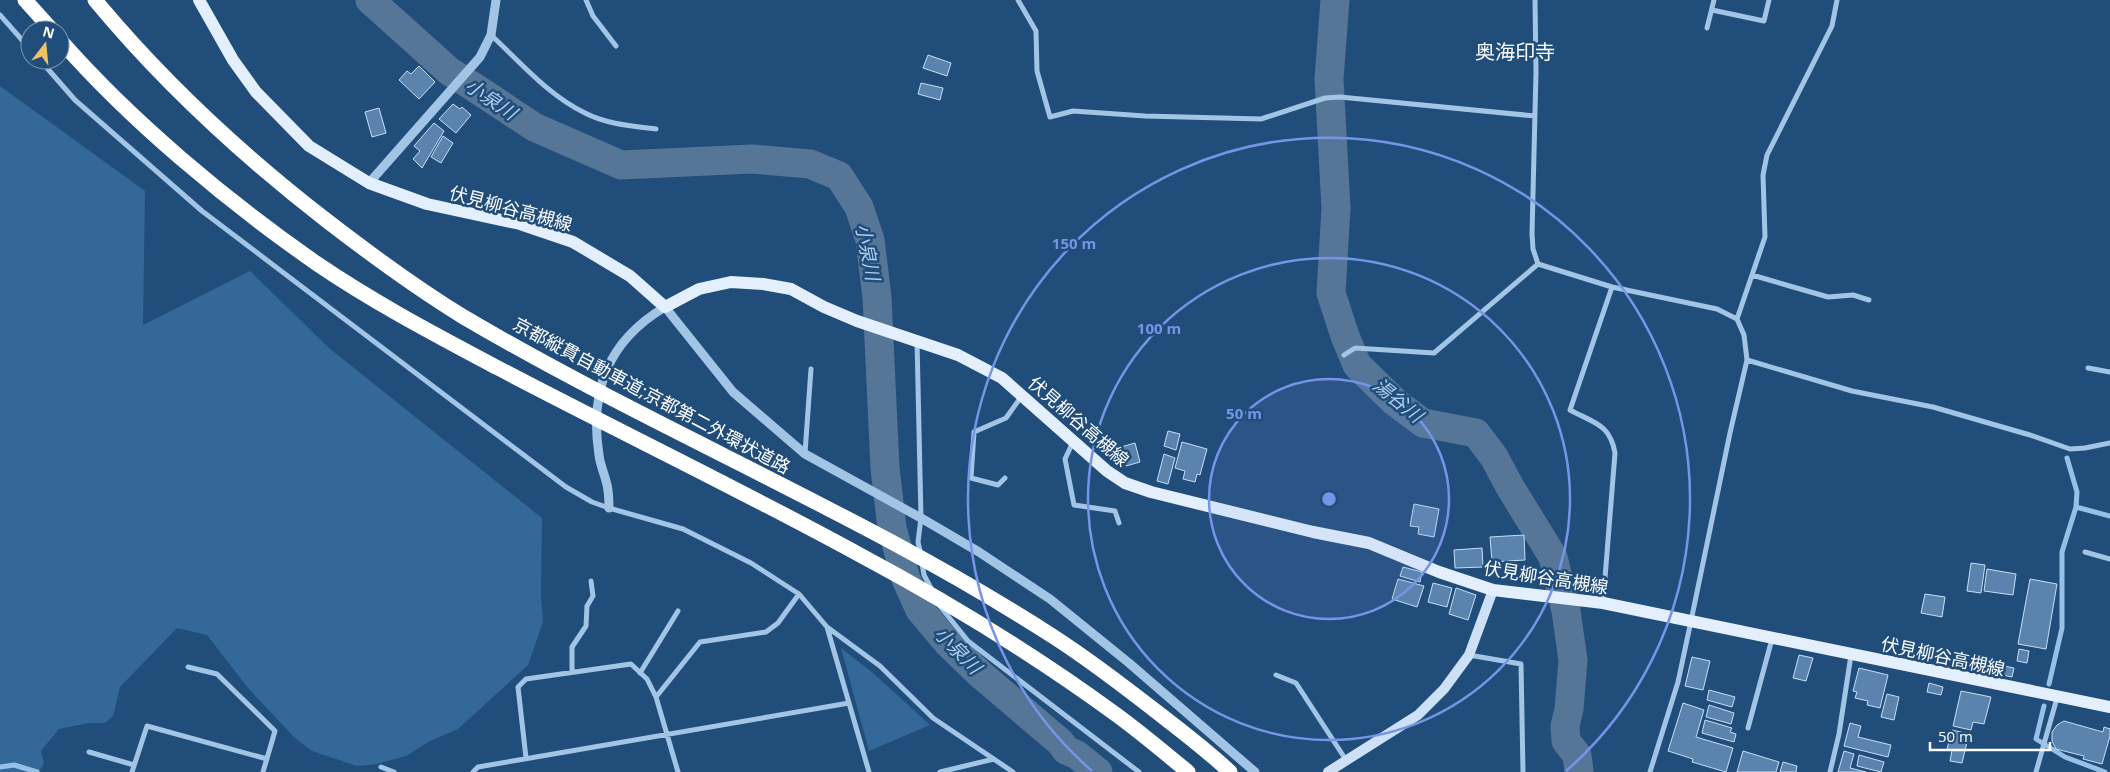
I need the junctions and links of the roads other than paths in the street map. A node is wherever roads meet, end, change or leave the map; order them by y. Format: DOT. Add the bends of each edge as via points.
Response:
graph roads {
  1 [pos="26,0"];
  2 [pos="95,0"];
  3 [pos="199,0"];
  4 [pos="496,0"];
  5 [pos="586,0"];
  6 [pos="1018,0"];
  7 [pos="1535,0"];
  8 [pos="1714,0"];
  9 [pos="1769,0"];
  10 [pos="1837,0"];
  11 [pos="1712,10"];
  12 [pos="0,15"];
  13 [pos="43,20"];
  14 [pos="1707,28"];
  15 [pos="491,35"];
  16 [pos="20,38"];
  17 [pos="616,46"];
  18 [pos="70,51"];
  19 [pos="49,70"];
  20 [pos="1535,116"];
  21 [pos="656,129"];
  22 [pos="369,183"];
  23 [pos="1538,264"];
  24 [pos="1752,275"];
  25 [pos="1612,287"];
  26 [pos="1869,300"];
  27 [pos="665,307"];
  28 [pos="1737,319"];
  29 [pos="914,339"];
  30 [pos="1344,355"];
  31 [pos="1747,360"];
  32 [pos="812,368"];
  33 [pos="2088,368"];
  34 [pos="2110,372"];
  35 [pos="1022,394"];
  36 [pos="1074,441"];
  37 [pos="2110,443"];
  38 [pos="805,454"];
  39 [pos="1006,478"];
  40 [pos="610,508"];
  41 [pos="918,516"];
  42 [pos="1119,523"];
  43 [pos="2085,552"];
  44 [pos="2110,559"];
  45 [pos="591,581"];
  46 [pos="1493,590"];
  47 [pos="799,594"];
  48 [pos="1603,603"];
  49 [pos="678,611"];
  50 [pos="1691,620"];
  51 [pos="827,627"];
  52 [pos="1773,638"];
  53 [pos="1469,655"];
  54 [pos="1851,655"];
  55 [pos="188,667"];
  56 [pos="572,672"];
  57 [pos="640,673"];
  58 [pos="1276,675"];
  59 [pos="656,697"];
  60 [pos="2058,697"];
  61 [pos="849,703"];
  62 [pos="2110,707"];
  63 [pos="1748,728"];
  64 [pos="667,734"];
  65 [pos="89,752"];
  66 [pos="526,758"];
  67 [pos="267,759"];
  68 [pos="994,759"];
  69 [pos="1346,760"];
  70 [pos="134,765"];
  71 [pos="381,767"];
  72 [pos="132,772"];
  73 [pos="264,772"];
  74 [pos="394,772"];
  75 [pos="473,772"];
  76 [pos="678,772"];
  77 [pos="869,772"];
  78 [pos="940,772"];
  79 [pos="1013,772"];
  80 [pos="1139,772"];
  81 [pos="1188,772"];
  82 [pos="1230,772"];
  83 [pos="1255,772"];
  84 [pos="1328,772"];
  85 [pos="1523,772"];
  86 [pos="1650,772"];
  87 [pos="1830,772"];
  88 [pos="2036,772"];
  1 -- 13 [label="highway"];
  2 -- 82 [label="highway, 京都縦貫自動車道;京都第二外環状道路" via="198,110 296,197 370,254 460,315 969,585 1086,660"];
  3 -- 22 [label="main road, 伏見柳谷高槻線" via="233,60 256,92 309,146"];
  4 -- 15 [label="street"];
  5 -- 17 [label="street" via="593,16"];
  6 -- 20 [label="street" via="1036,31 1037,71 1050,117 1073,111 1261,119 1325,98 1340,97"];
  7 -- 20 [label="street"];
  8 -- 11 [label="street"];
  9 -- 11 [label="street" via="1764,21"];
  10 -- 24 [label="street" via="1832,26 1767,155 1764,175 1765,237"];
  11 -- 14 [label="street"];
  12 -- 16 [label="street"];
  15 -- 21 [label="street" via="558,98 586,114 618,124"];
  15 -- 22 [label="street" via="480,58"];
  18 -- 81 [label="highway" via="156,135 232,200 316,263 414,323 859,554 955,608 1038,660 1116,715"];
  19 -- 40 [label="street" via="75,100 202,212 566,487"];
  20 -- 23 [label="street" via="1532,234"];
  22 -- 27 [label="main road, 伏見柳谷高槻線" via="427,204 520,224 573,242 630,276"];
  23 -- 25 [label="street"];
  23 -- 30 [label="street" via="1434,353 1355,348"];
  24 -- 26 [label="street" via="1828,297 1853,295"];
  24 -- 28 [label="street"];
  25 -- 28 [label="street" via="1717,309"];
  25 -- 48 [label="street" via="1570,410 1606,430 1615,453"];
  27 -- 29 [label="main road, 伏見柳谷高槻線" via="699,288 731,282 763,284 791,289 824,307"];
  27 -- 38 [label="street" via="733,392"];
  27 -- 40 [label="street" via="629,333 616,350 604,377 596,413 599,456"];
  28 -- 31 [label="street" via="1744,335"];
  29 -- 35 [label="main road, 伏見柳谷高槻線" via="958,355 1002,378"];
  29 -- 41 [label="street"];
  31 -- 37 [label="street" via="1852,391 1933,407 2070,448"];
  31 -- 50 [label="street"];
  32 -- 38 [label="street"];
  33 -- 34 [label="street"];
  35 -- 36 [label="main road, 伏見柳谷高槻線"];
  35 -- 39 [label="street" via="1006,418 974,432 971,478 998,485"];
  36 -- 42 [label="street" via="1065,459 1074,505 1115,511"];
  36 -- 46 [label="main road, 伏見柳谷高槻線" via="1107,471 1131,485 1369,543 1438,572"];
  38 -- 41 [label="street"];
  40 -- 47 [label="street" via="683,529 751,563"];
  41 -- 80 [label="street" via="918,542 924,575 941,607 968,641"];
  41 -- 83 [label="street" via="1050,599"];
  43 -- 44 [label="street"];
  45 -- 56 [label="street" via="593,596 587,606 586,626 572,648"];
  46 -- 48 [label="main road, 伏見柳谷高槻線"];
  46 -- 53 [label="main road"];
  47 -- 51 [label="street"];
  47 -- 59 [label="street" via="778,623 766,632 700,642"];
  48 -- 50 [label="main road, 伏見柳谷高槻線"];
  49 -- 57 [label="street"];
  50 -- 52 [label="main road, 伏見柳谷高槻線"];
  50 -- 86 [label="street" via="1678,682"];
  51 -- 61 [label="street"];
  51 -- 68 [label="street" via="880,666 934,718"];
  52 -- 54 [label="main road, 伏見柳谷高槻線"];
  52 -- 63 [label="street"];
  53 -- 69 [label="main road" via="1444,689 1418,715"];
  53 -- 85 [label="street" via="1522,664"];
  54 -- 60 [label="main road, 伏見柳谷高槻線"];
  54 -- 87 [label="street"];
  55 -- 67 [label="street" via="217,674 275,731"];
  56 -- 57 [label="street" via="631,664"];
  56 -- 66 [label="street" via="526,679 518,687"];
  57 -- 59 [label="street"];
  58 -- 69 [label="street" via="1296,684"];
  59 -- 64 [label="street"];
  60 -- 62 [label="main road, 伏見柳谷高槻線"];
  60 -- 88 [label="street"];
  61 -- 64 [label="street"];
  61 -- 77 [label="street"];
  64 -- 66 [label="street"];
  64 -- 76 [label="street"];
  65 -- 70 [label="street"];
  66 -- 75 [label="street" via="478,767"];
  67 -- 70 [label="street" via="146,726"];
  67 -- 73 [label="street"];
  68 -- 78 [label="street"];
  68 -- 79 [label="street"];
  69 -- 84 [label="main road"];
  70 -- 72 [label="street"];
  71 -- 74 [label="street"];
}
